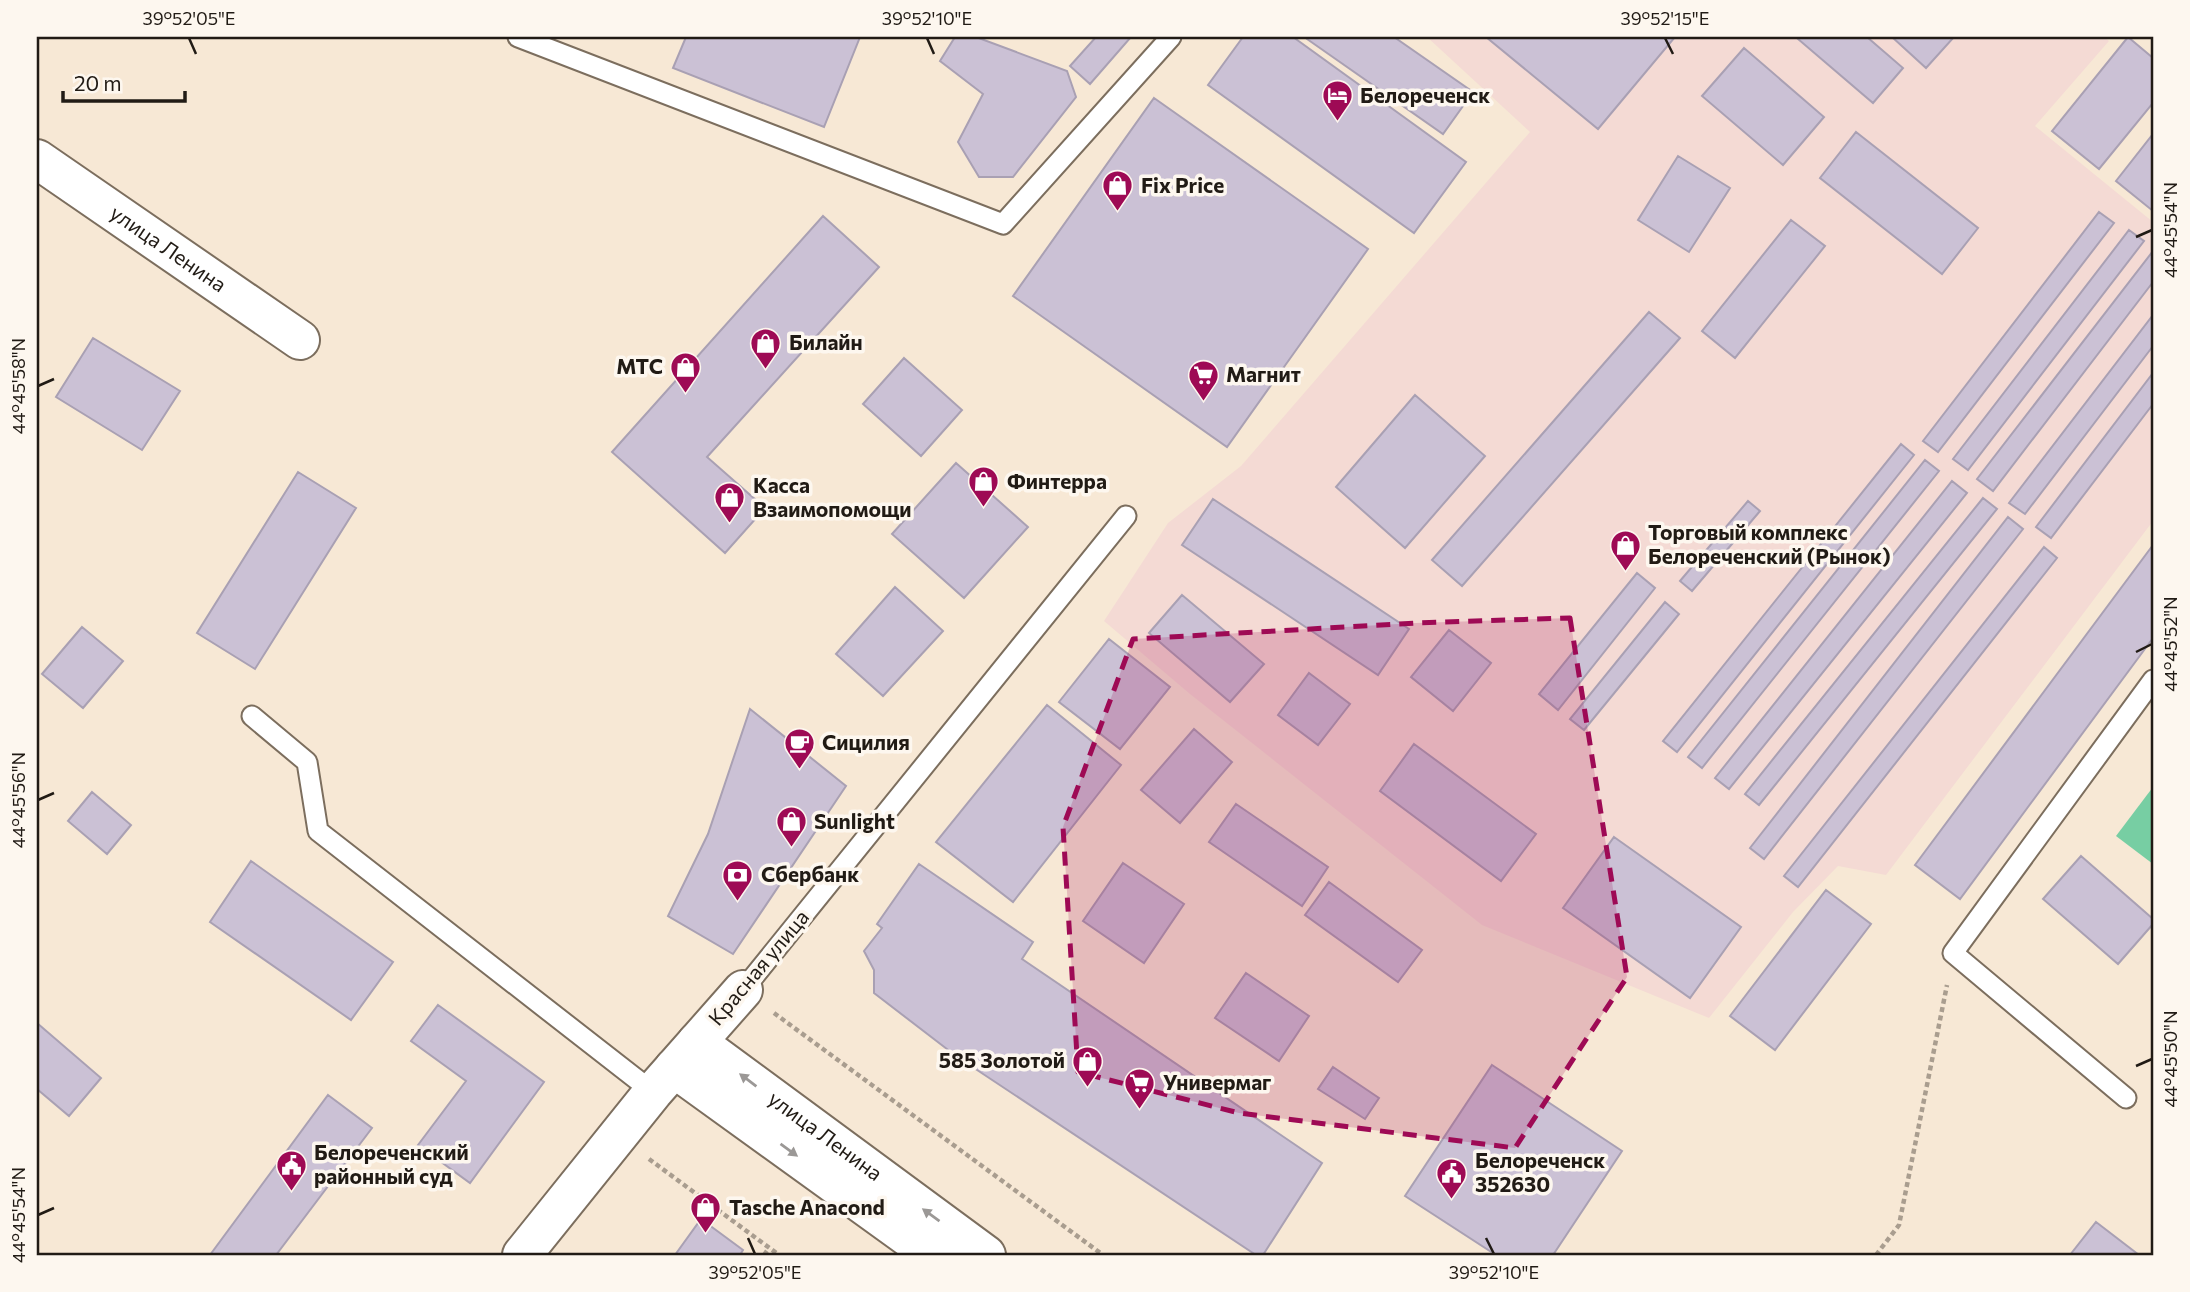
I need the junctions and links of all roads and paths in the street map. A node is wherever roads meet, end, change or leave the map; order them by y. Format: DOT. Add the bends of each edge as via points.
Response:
graph roads {
  1 [pos="518,37"];
  2 [pos="1171,37"];
  3 [pos="37,159"];
  4 [pos="300,340"];
  5 [pos="1126,516"];
  6 [pos="2153,680"];
  7 [pos="252,716"];
  8 [pos="1953,953"];
  9 [pos="743,990"];
  10 [pos="675,1068"];
  11 [pos="2126,1098"];
  12 [pos="618,1135"];
  13 [pos="769,1248"];
  14 [pos="522,1255"];
  15 [pos="764,1255"];
  16 [pos="779,1255"];
  17 [pos="933,1255"];
  18 [pos="986,1255"];
  19 [pos="1103,1255"];
  20 [pos="1876,1255"];
  1 -- 2 [label="lane" via="1003,224"];
  3 -- 4 [label="street, улица Ленина"];
  5 -- 9 [label="lane, Красная улица"];
  6 -- 8 [label="lane"];
  7 -- 10 [label="lane" via="307,762 318,831"];
  8 -- 11 [label="lane"];
  8 -- 20 [label="path" via="1899,1226"];
  9 -- 10 [label="street, Красная улица"];
  9 -- 19 [label="path"];
  10 -- 12 [label="street, Красная улица"];
  10 -- 17 [label="street, улица Ленина, one-way"];
  18 -- 10 [label="street, улица Ленина, one-way"];
  12 -- 13 [label="path"];
  12 -- 14 [label="street, Красная улица"];
  13 -- 15 [label="path"];
  13 -- 16 [label="path"];
}
